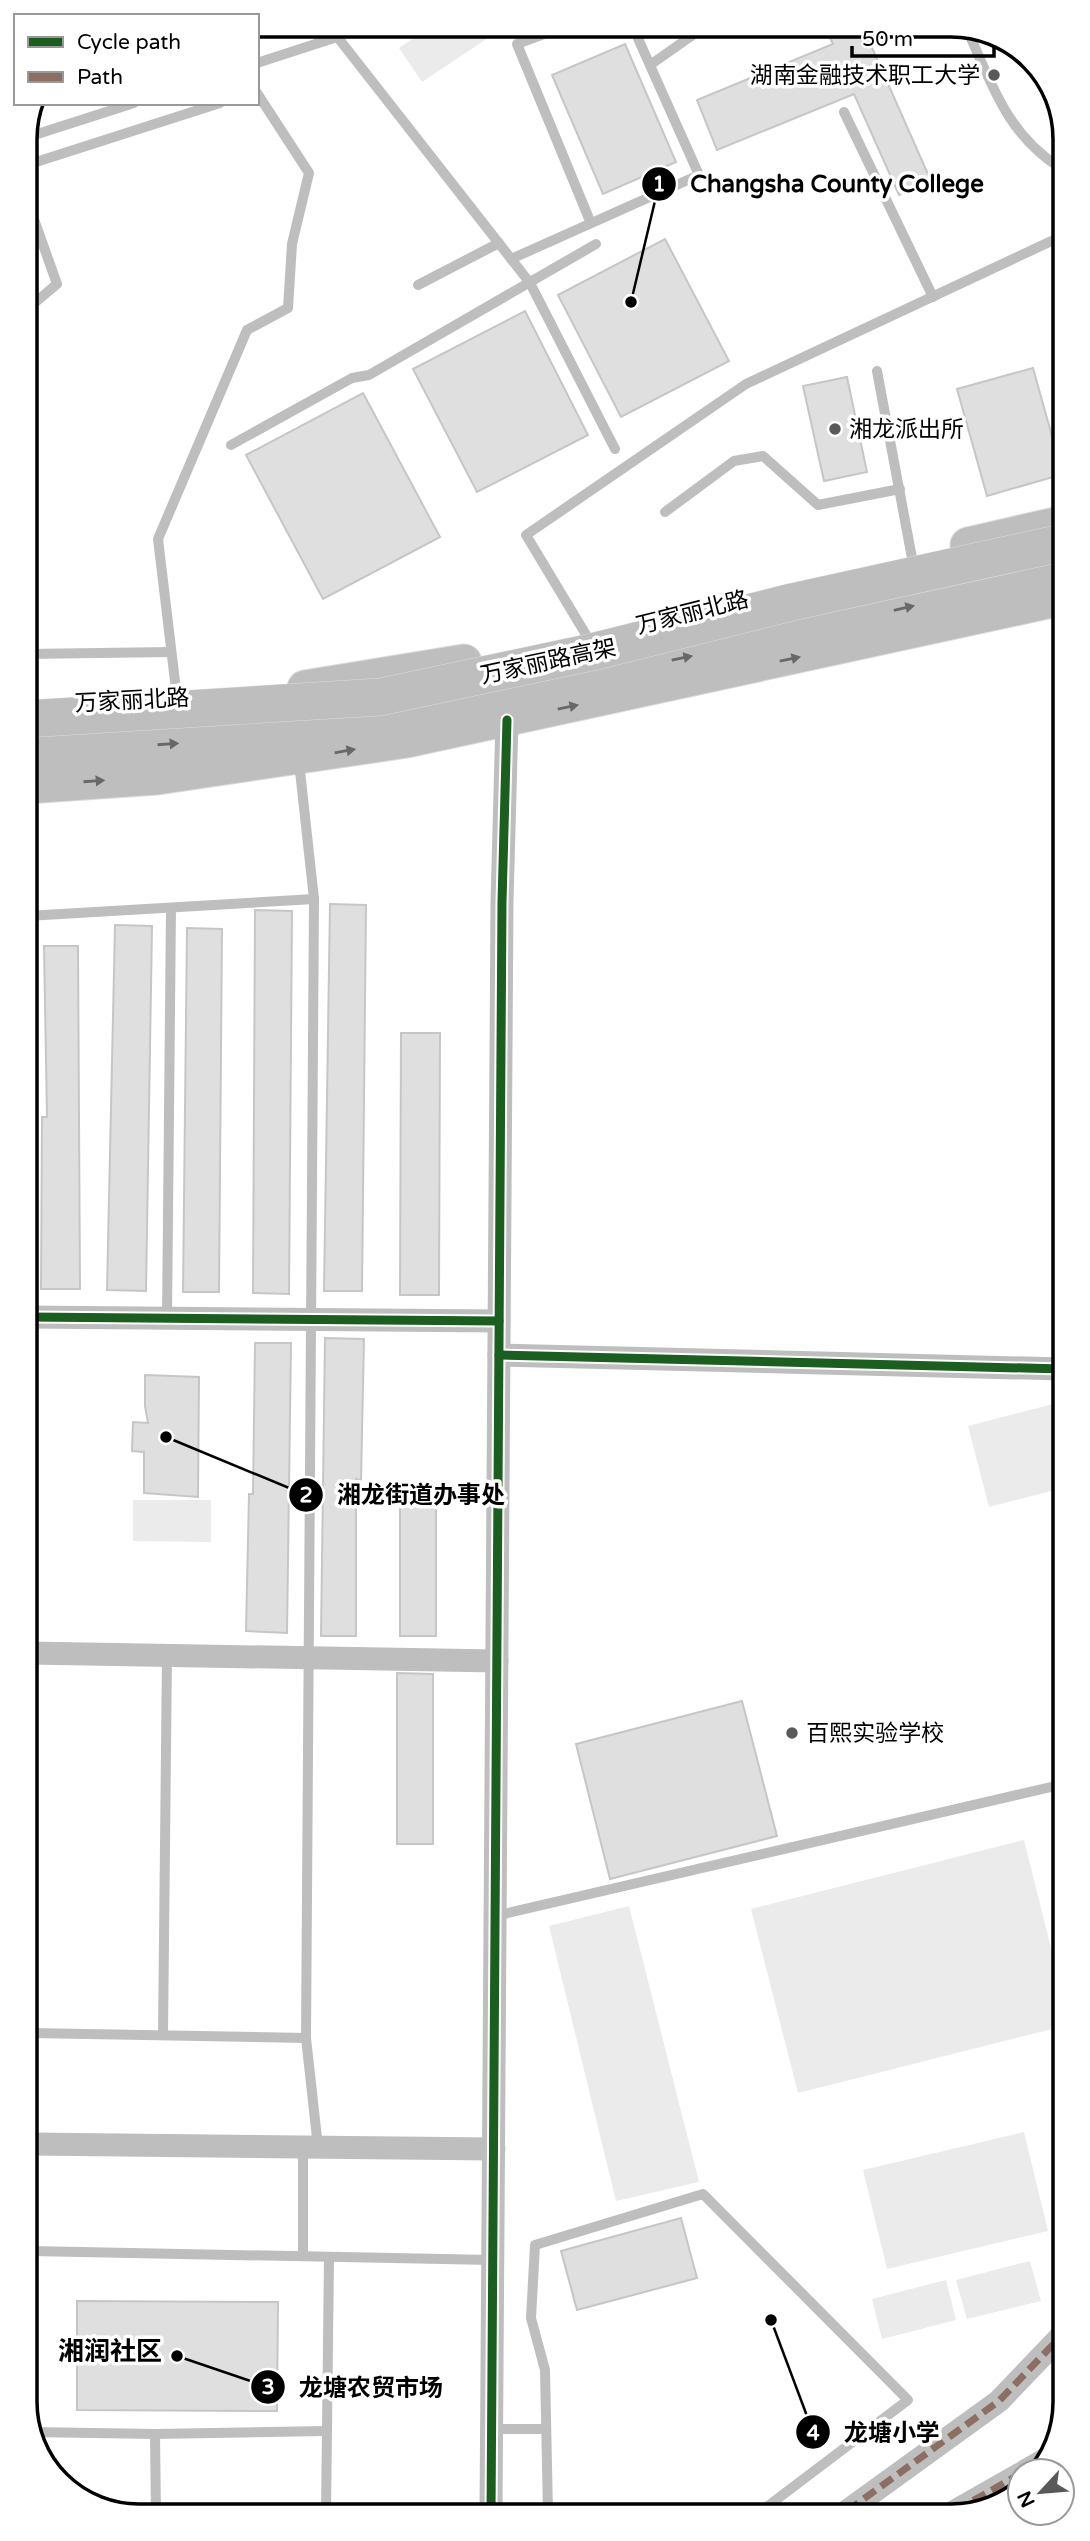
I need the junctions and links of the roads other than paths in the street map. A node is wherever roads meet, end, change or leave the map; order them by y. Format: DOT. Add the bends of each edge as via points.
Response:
graph roads {
  1 [pos="337,37"];
  2 [pos="536,37"];
  3 [pos="637,37"];
  4 [pos="690,37"];
  5 [pos="971,39"];
  6 [pos="259,62"];
  7 [pos="650,65"];
  8 [pos="259,96"];
  9 [pos="128,105"];
  10 [pos="214,105"];
  11 [pos="844,112"];
  12 [pos="37,134"];
  13 [pos="37,162"];
  14 [pos="1053,163"];
  15 [pos="590,221"];
  16 [pos="37,228"];
  17 [pos="1053,240"];
  18 [pos="499,243"];
  19 [pos="596,244"];
  20 [pos="511,259"];
  21 [pos="530,283"];
  22 [pos="418,285"];
  23 [pos="933,297"];
  24 [pos="37,301"];
  25 [pos="877,371"];
  26 [pos="231,445"];
  27 [pos="615,449"];
  28 [pos="900,489"];
  29 [pos="665,512"];
  30 [pos="1053,526"];
  31 [pos="1053,544"];
  32 [pos="912,558"];
  33 [pos="1053,574"];
  34 [pos="1053,600"];
  35 [pos="588,638"];
  36 [pos="171,652"];
  37 [pos="37,654"];
  38 [pos="177,698"];
  39 [pos="37,705"];
  40 [pos="37,718"];
  41 [pos="507,720"];
  42 [pos="37,753"];
  43 [pos="299,758"];
  44 [pos="37,785"];
  45 [pos="314,899"];
  46 [pos="171,908"];
  47 [pos="37,915"];
  48 [pos="37,1317"];
  49 [pos="167,1318"];
  50 [pos="311,1319"];
  51 [pos="499,1321"];
  52 [pos="499,1355"];
  53 [pos="1053,1369"];
  54 [pos="37,1653"];
  55 [pos="167,1655"];
  56 [pos="310,1658"];
  57 [pos="497,1661"];
  58 [pos="1053,1787"];
  59 [pos="495,1916"];
  60 [pos="37,2033"];
  61 [pos="163,2035"];
  62 [pos="306,2038"];
  63 [pos="37,2144"];
  64 [pos="310,2147"];
  65 [pos="494,2149"];
  66 [pos="37,2251"];
  67 [pos="303,2256"];
  68 [pos="329,2257"];
  69 [pos="493,2260"];
  70 [pos="1053,2345"];
  71 [pos="492,2429"];
  72 [pos="545,2429"];
  73 [pos="326,2431"];
  74 [pos="41,2432"];
  75 [pos="155,2434"];
  76 [pos="1006,2482"];
  77 [pos="971,2502"];
  78 [pos="156,2504"];
  79 [pos="326,2504"];
  80 [pos="491,2504"];
  81 [pos="548,2504"];
  82 [pos="771,2504"];
  83 [pos="858,2504"];
  1 -- 6 [label="lane"];
  1 -- 18 [label="lane"];
  2 -- 15 [label="lane" via="517,44"];
  3 -- 7 [label="lane"];
  4 -- 7 [label="lane"];
  5 -- 14 [label="lane" via="1006,116"];
  7 -- 15 [label="lane" via="699,175"];
  8 -- 36 [label="lane" via="309,173 292,244 288,308 247,330 158,539"];
  9 -- 12 [label="lane"];
  10 -- 13 [label="lane"];
  11 -- 23 [label="lane"];
  15 -- 20 [label="lane"];
  16 -- 24 [label="lane" via="57,284"];
  17 -- 23 [label="lane"];
  18 -- 20 [label="lane"];
  18 -- 22 [label="lane"];
  19 -- 21 [label="lane"];
  20 -- 21 [label="lane"];
  21 -- 26 [label="lane" via="369,375 352,378"];
  21 -- 27 [label="lane"];
  23 -- 35 [label="lane" via="746,384 526,535"];
  25 -- 28 [label="lane"];
  28 -- 29 [label="lane" via="818,505 763,456 734,461"];
  28 -- 32 [label="lane"];
  30 -- 32 [label="main road, 万家丽北路"];
  31 -- 40 [label="highway, 万家丽路高架, bridge" via="380,697"];
  32 -- 35 [label="main road, 万家丽北路"];
  42 -- 33 [label="highway, 万家丽路高架, one-way" via="181,744 385,719 597,677"];
  41 -- 34 [label="main road, one-way"];
  35 -- 38 [label="main road, 万家丽北路" via="305,688"];
  36 -- 37 [label="lane"];
  36 -- 38 [label="lane"];
  38 -- 39 [label="main road, 万家丽北路"];
  43 -- 41 [label="main road, one-way"];
  41 -- 51 [label="street"];
  44 -- 43 [label="main road, one-way" via="157,777"];
  43 -- 45 [label="lane"];
  45 -- 46 [label="lane"];
  45 -- 50 [label="lane"];
  46 -- 47 [label="lane"];
  46 -- 49 [label="lane"];
  48 -- 49 [label="street"];
  49 -- 50 [label="street"];
  50 -- 51 [label="street"];
  50 -- 56 [label="lane"];
  51 -- 52 [label="street"];
  52 -- 53 [label="street"];
  52 -- 57 [label="street"];
  54 -- 55 [label="street"];
  55 -- 56 [label="street"];
  55 -- 61 [label="lane"];
  56 -- 57 [label="street"];
  56 -- 62 [label="lane"];
  57 -- 59 [label="street"];
  58 -- 59 [label="lane"];
  59 -- 65 [label="street"];
  60 -- 61 [label="lane"];
  61 -- 62 [label="lane"];
  62 -- 64 [label="lane"];
  63 -- 64 [label="street"];
  64 -- 65 [label="street"];
  64 -- 67 [label="lane"];
  65 -- 69 [label="street"];
  66 -- 67 [label="lane"];
  67 -- 68 [label="lane"];
  68 -- 69 [label="lane"];
  68 -- 73 [label="lane"];
  69 -- 71 [label="street"];
  70 -- 83 [label="street" via="999,2401"];
  71 -- 72 [label="lane"];
  71 -- 80 [label="street"];
  72 -- 81 [label="lane"];
  72 -- 82 [label="lane" via="545,2370 531,2318 535,2245 703,2194 908,2400"];
  73 -- 75 [label="lane"];
  73 -- 79 [label="lane"];
  74 -- 75 [label="lane"];
  75 -- 78 [label="lane"];
  76 -- 77 [label="street"];
}
